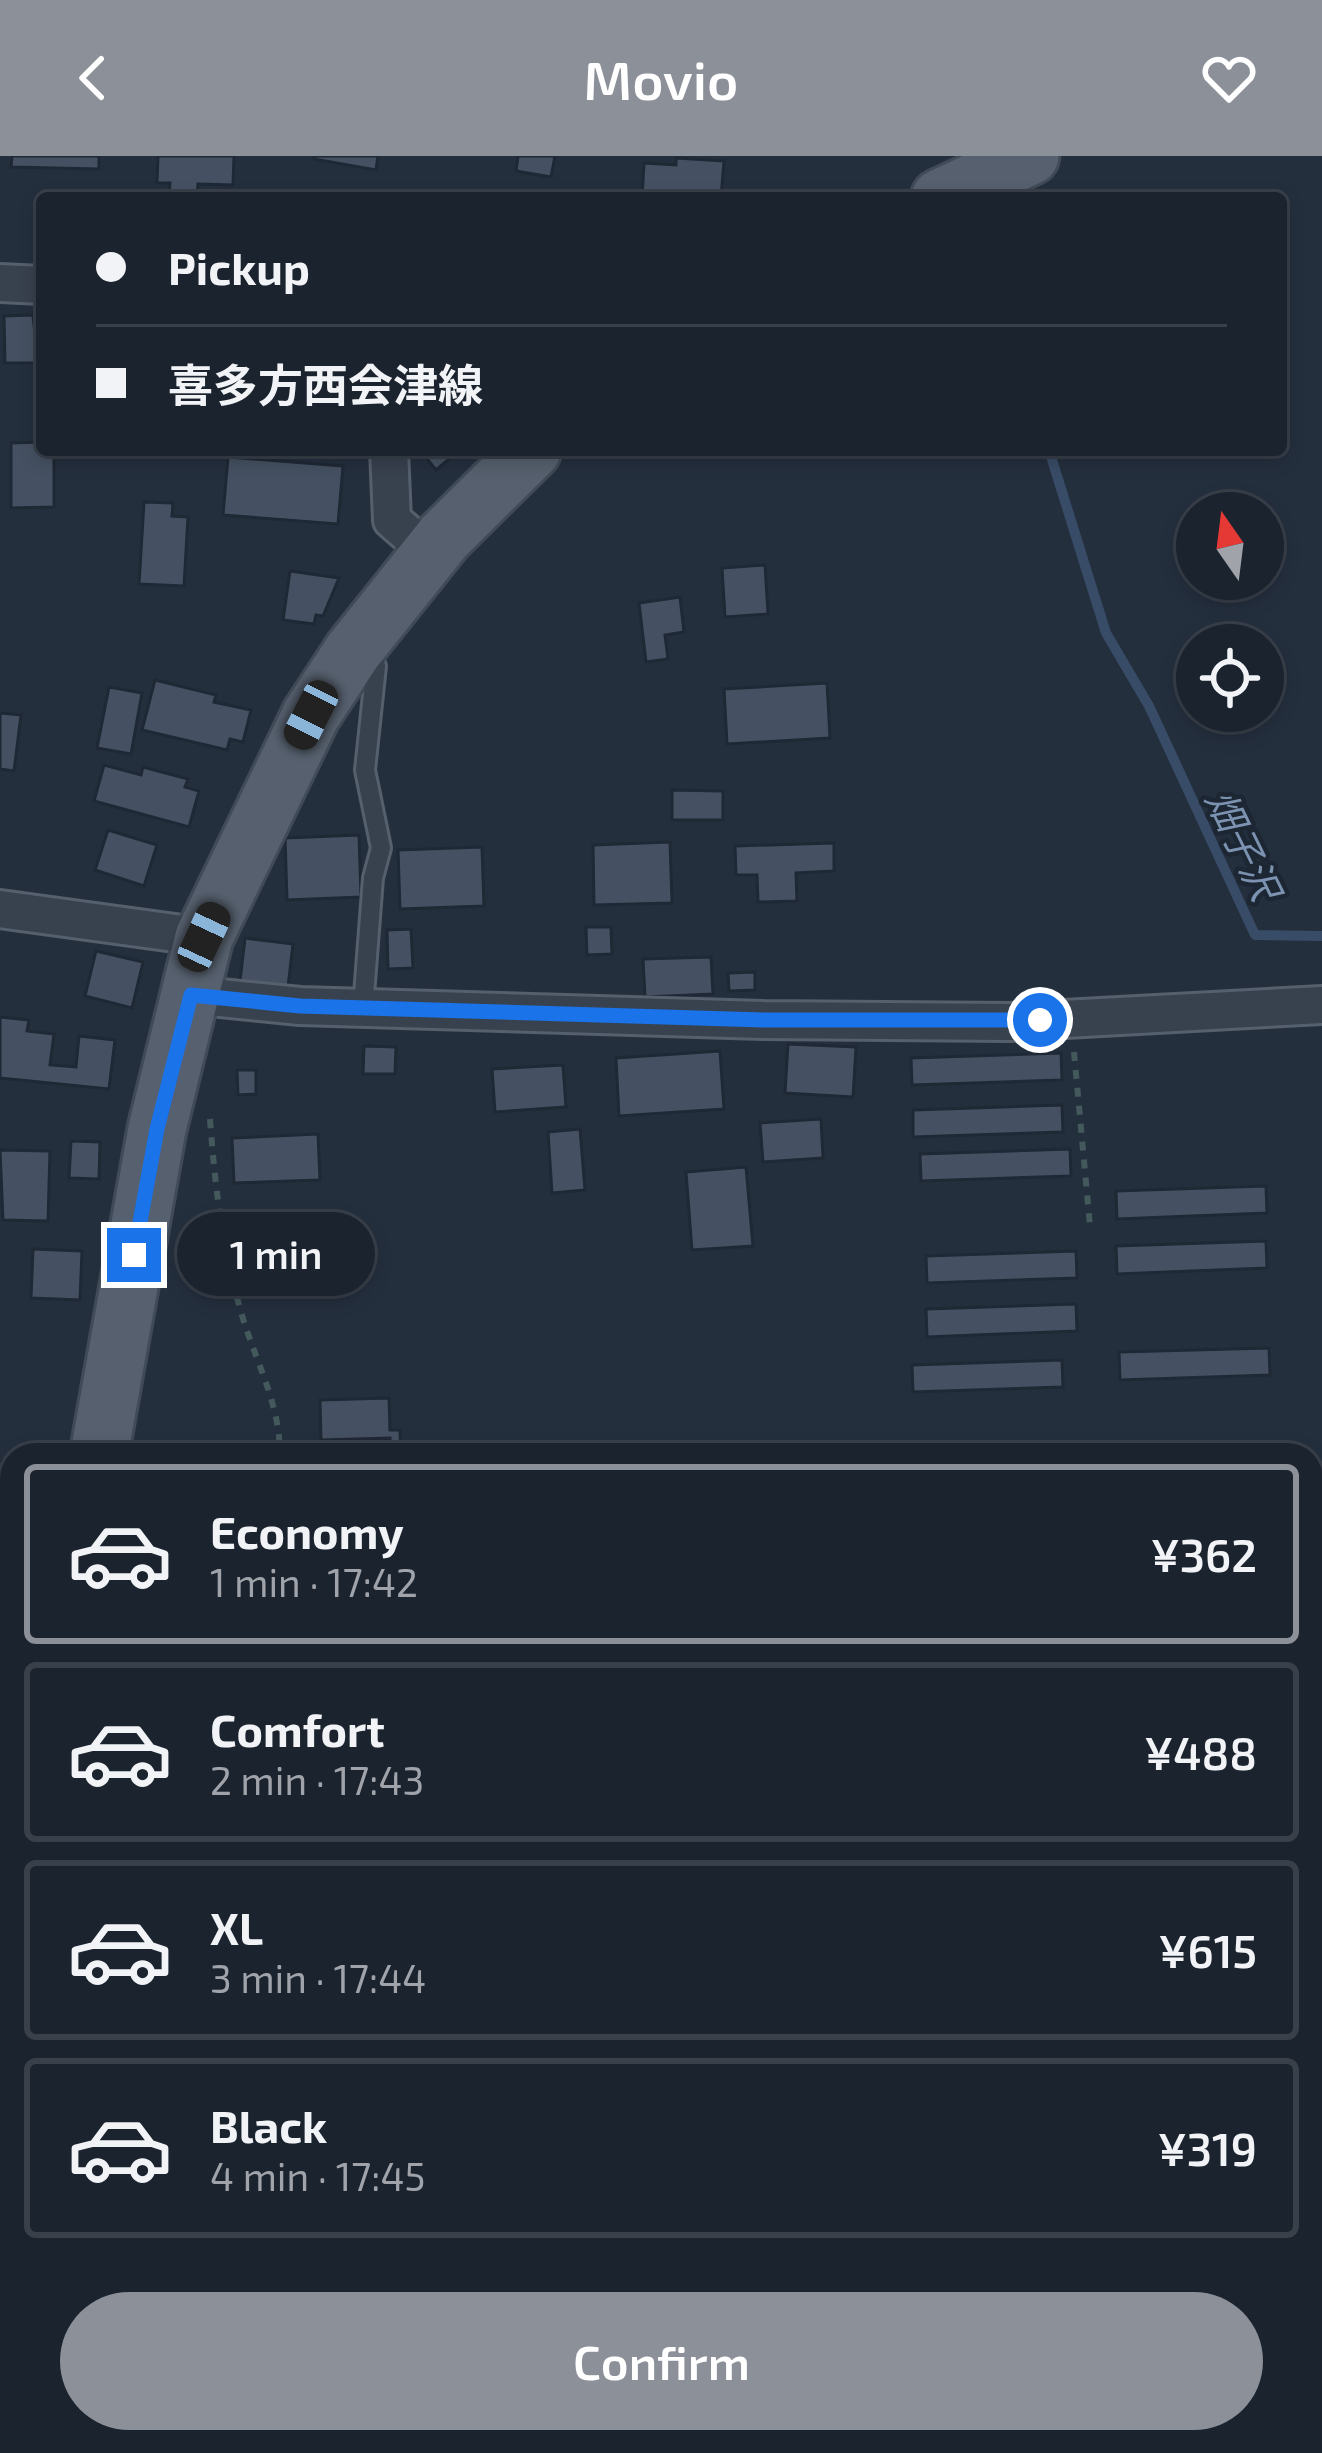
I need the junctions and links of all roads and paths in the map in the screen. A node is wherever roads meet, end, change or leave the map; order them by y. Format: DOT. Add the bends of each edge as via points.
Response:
graph roads {
  1 [pos="1030,156"];
  2 [pos="953,192"];
  3 [pos="0,284"];
  4 [pos="36,284"];
  5 [pos="389,456"];
  6 [pos="526,456"];
  7 [pos="430,553"];
  8 [pos="361,641"];
  9 [pos="0,909"];
  10 [pos="204,937"];
  11 [pos="191,995"];
  12 [pos="1322,1005"];
  13 [pos="363,1008"];
  14 [pos="1072,1018"];
  15 [pos="210,1112"];
  16 [pos="1090,1226"];
  17 [pos="100,1443"];
  18 [pos="280,1443"];
  1 -- 2 [label="main road"];
  3 -- 4 [label="street"];
  5 -- 7 [label="street" via="392,520"];
  6 -- 7 [label="main road"];
  7 -- 8 [label="main road"];
  8 -- 10 [label="main road" via="311,715"];
  8 -- 13 [label="lane" via="376,666 365,770 381,848"];
  9 -- 10 [label="street"];
  10 -- 11 [label="main road"];
  11 -- 13 [label="street"];
  11 -- 17 [label="main road" via="157,1129"];
  12 -- 14 [label="street"];
  13 -- 14 [label="street" via="763,1020"];
  14 -- 16 [label="path"];
  15 -- 18 [label="path" via="224,1246"];
}
